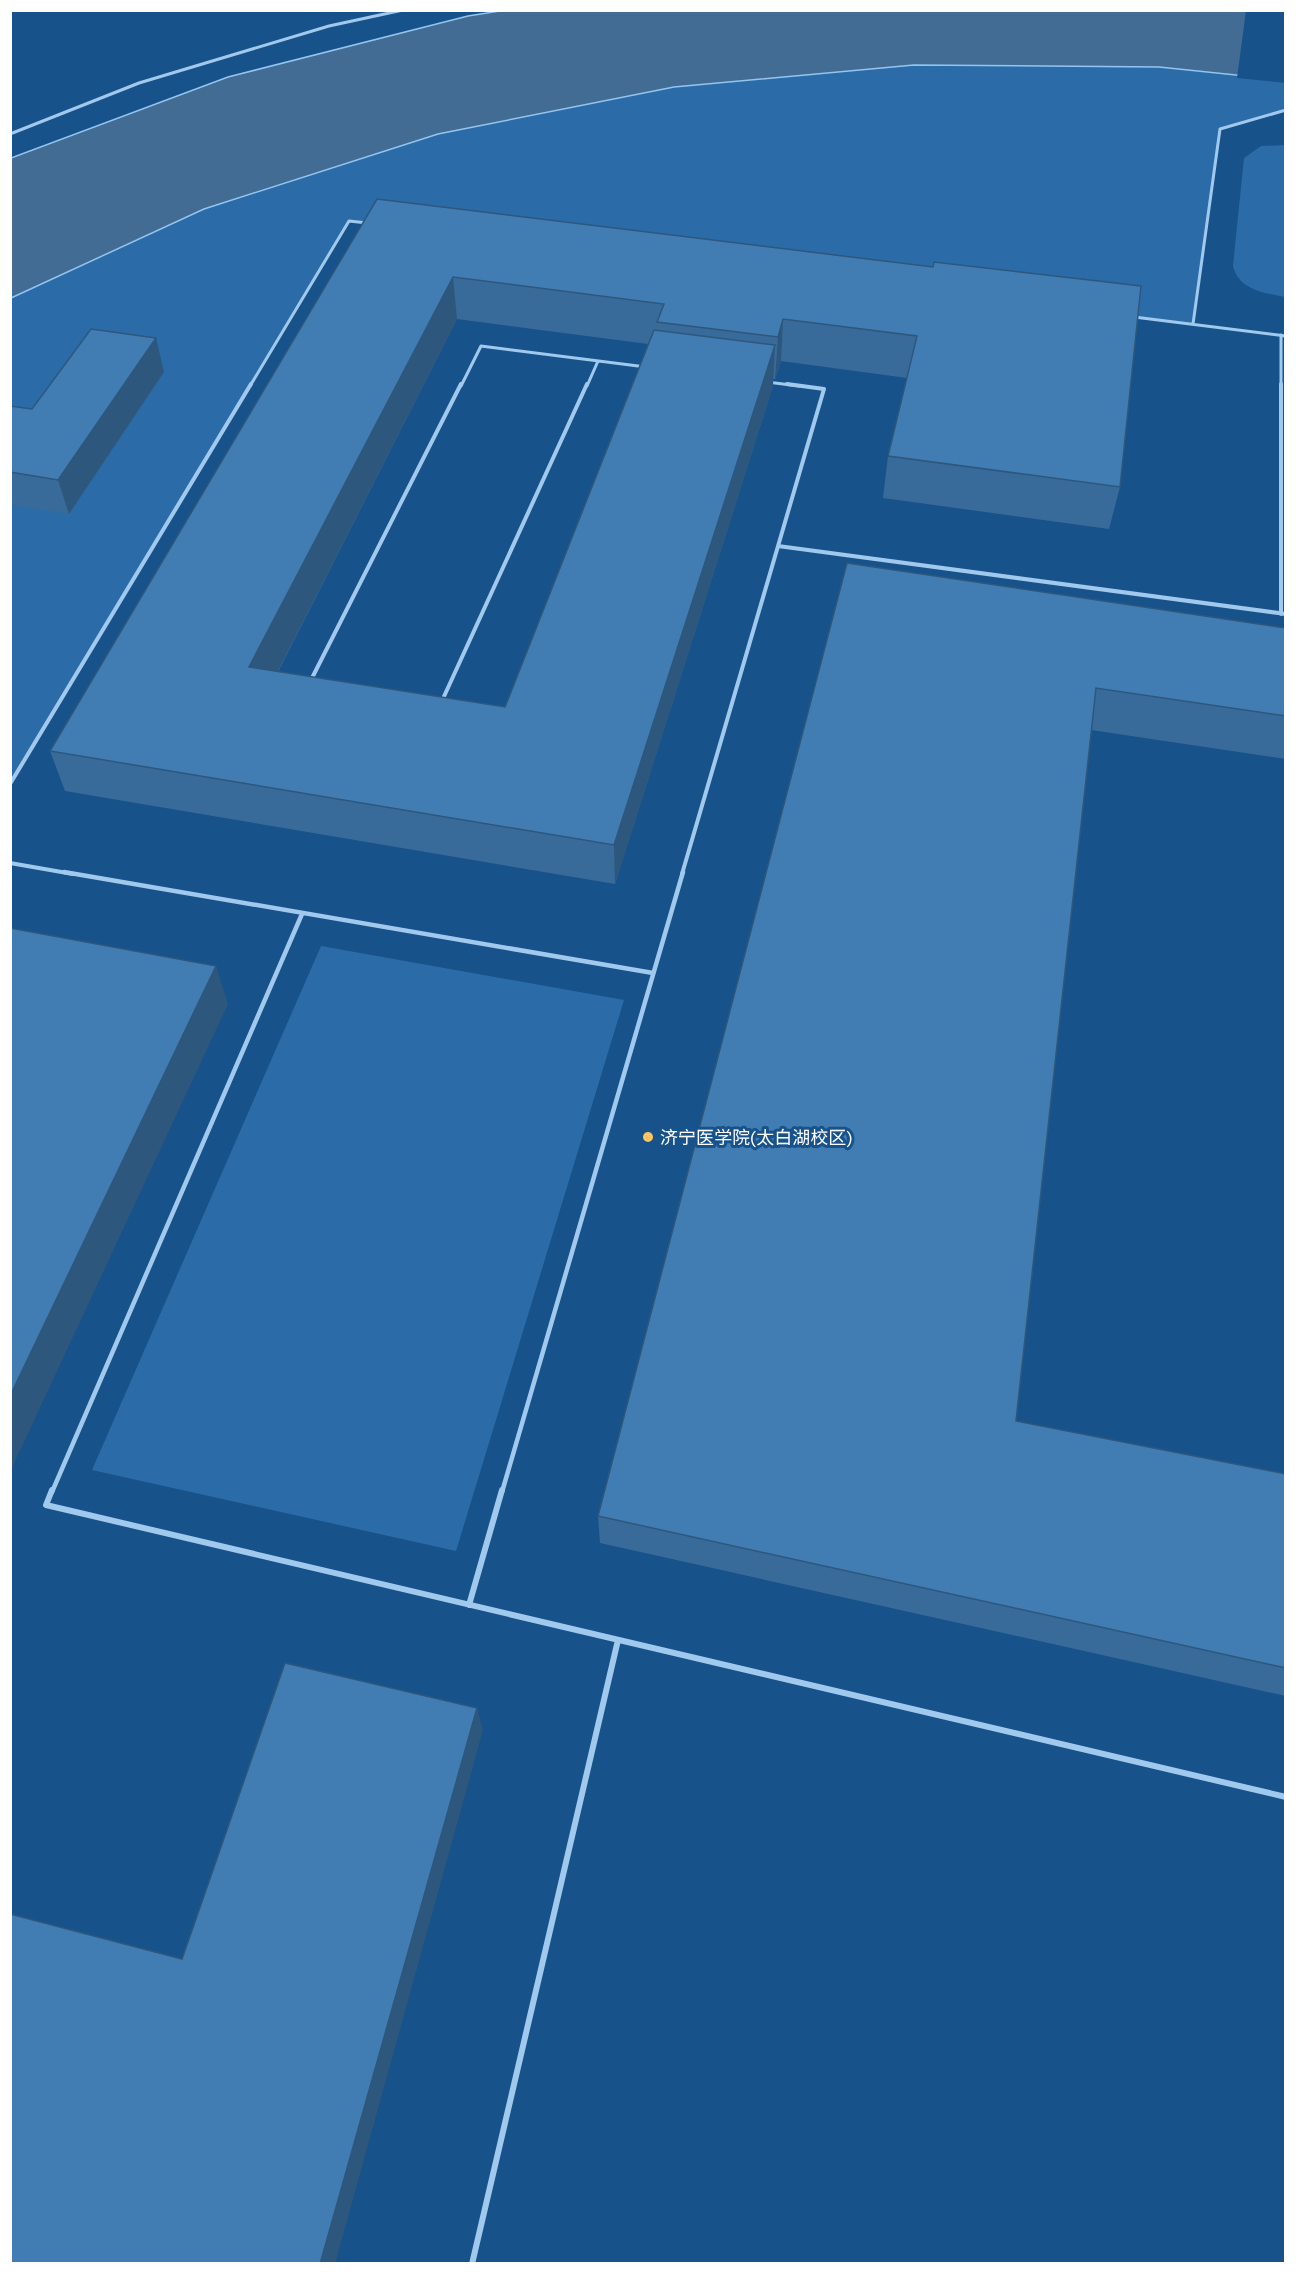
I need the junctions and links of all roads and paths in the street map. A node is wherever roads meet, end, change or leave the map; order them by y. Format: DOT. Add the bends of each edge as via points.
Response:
graph roads {
  1 [pos="403,10"];
  2 [pos="1286,110"];
  3 [pos="10,134"];
  4 [pos="373,224"];
  5 [pos="1133,317"];
  6 [pos="1193,324"];
  7 [pos="1283,335"];
  8 [pos="598,361"];
  9 [pos="658,368"];
  10 [pos="764,381"];
  11 [pos="778,546"];
  12 [pos="1283,614"];
  13 [pos="321,685"];
  14 [pos="430,702"];
  15 [pos="10,784"];
  16 [pos="10,863"];
  17 [pos="302,914"];
  18 [pos="653,973"];
  19 [pos="469,1605"];
  20 [pos="618,1640"];
  21 [pos="1286,1797"];
  22 [pos="472,2264"];
  1 -- 3 [label="lane" via="329,26 139,83"];
  2 -- 6 [label="lane" via="1220,129"];
  4 -- 15 [label="lane" via="349,221"];
  5 -- 6 [label="lane"];
  6 -- 7 [label="lane"];
  7 -- 12 [label="lane"];
  8 -- 9 [label="lane"];
  8 -- 13 [label="lane" via="481,346 310,683"];
  8 -- 14 [label="lane" via="440,704"];
  10 -- 11 [label="lane" via="824,389"];
  11 -- 12 [label="lane"];
  11 -- 18 [label="lane"];
  16 -- 17 [label="lane"];
  17 -- 18 [label="lane"];
  17 -- 19 [label="lane" via="46,1505"];
  18 -- 19 [label="lane"];
  19 -- 20 [label="lane"];
  20 -- 21 [label="lane"];
  20 -- 22 [label="lane"];
}
